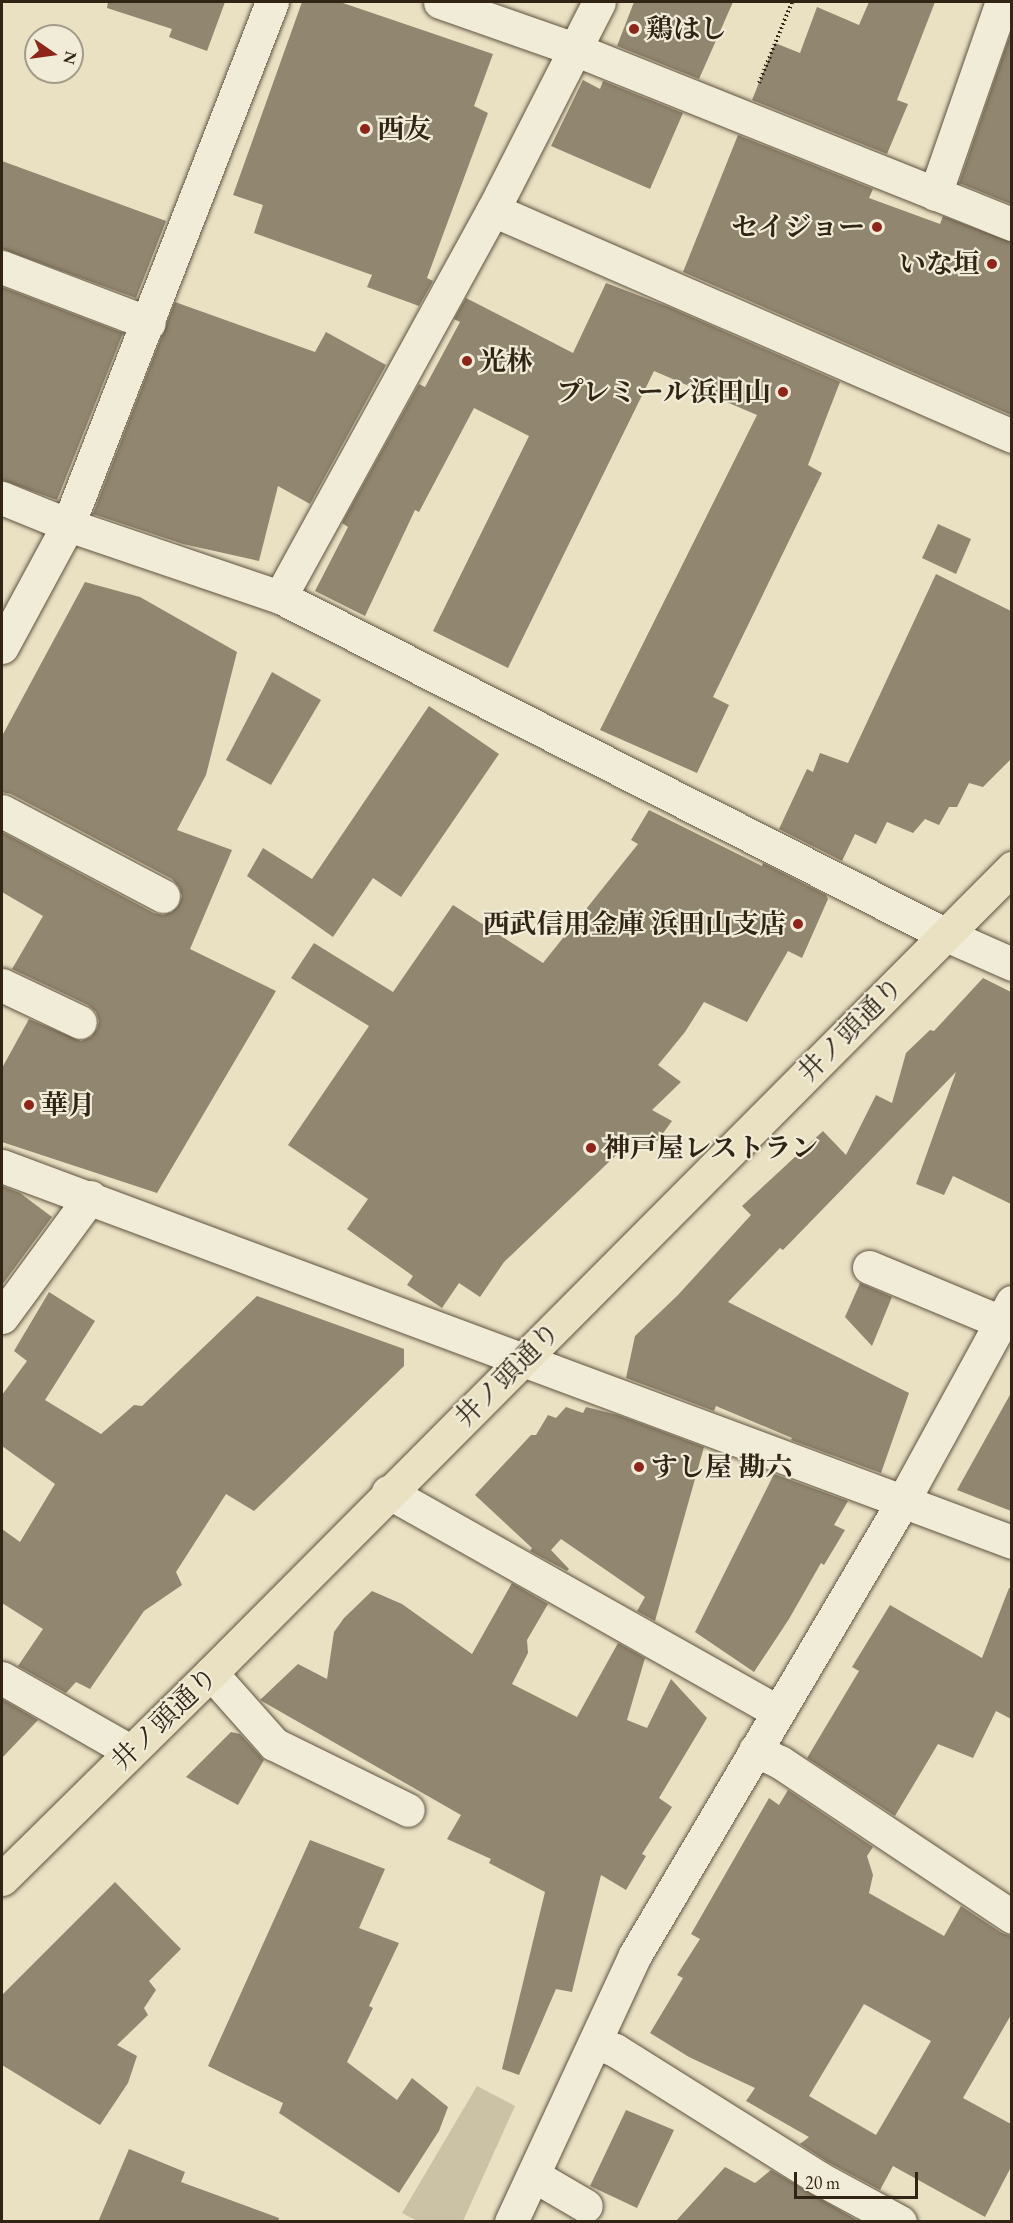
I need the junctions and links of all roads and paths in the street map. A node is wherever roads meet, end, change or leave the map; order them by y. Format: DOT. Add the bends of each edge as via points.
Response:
graph roads {
  1 [pos="272,2"];
  2 [pos="440,2"];
  3 [pos="599,2"];
  4 [pos="792,2"];
  5 [pos="1002,2"];
  6 [pos="574,49"];
  7 [pos="745,117"];
  8 [pos="935,194"];
  9 [pos="493,210"];
  10 [pos="1011,224"];
  11 [pos="2,267"];
  12 [pos="149,322"];
  13 [pos="1011,436"];
  14 [pos="2,498"];
  15 [pos="68,525"];
  16 [pos="280,597"];
  17 [pos="2,647"];
  18 [pos="2,811"];
  19 [pos="1011,867"];
  20 [pos="163,896"];
  21 [pos="944,934"];
  22 [pos="1011,964"];
  23 [pos="2,984"];
  24 [pos="80,1023"];
  25 [pos="2,1166"];
  26 [pos="90,1197"];
  27 [pos="869,1267"];
  28 [pos="1006,1312"];
  29 [pos="2,1317"];
  30 [pos="520,1359"];
  31 [pos="388,1492"];
  32 [pos="903,1501"];
  33 [pos="1011,1542"];
  34 [pos="211,1673"];
  35 [pos="2,1678"];
  36 [pos="777,1711"];
  37 [pos="755,1750"];
  38 [pos="130,1751"];
  39 [pos="408,1809"];
  40 [pos="2,1879"];
  41 [pos="1011,1917"];
  42 [pos="595,2042"];
  43 [pos="533,2175"];
  44 [pos="586,2206"];
  45 [pos="511,2222"];
  46 [pos="900,2222"];
  1 -- 12 [label="street"];
  2 -- 6 [label="street"];
  3 -- 6 [label="street"];
  4 -- 7 [label="path"];
  5 -- 8 [label="street"];
  6 -- 7 [label="street"];
  6 -- 9 [label="street"];
  7 -- 8 [label="street"];
  8 -- 10 [label="street"];
  9 -- 13 [label="street"];
  9 -- 16 [label="street"];
  11 -- 12 [label="street"];
  12 -- 15 [label="street"];
  14 -- 15 [label="street"];
  15 -- 16 [label="street"];
  15 -- 17 [label="street"];
  16 -- 21 [label="street"];
  18 -- 20 [label="street"];
  19 -- 21 [label="main road, 井ノ頭通り"];
  21 -- 22 [label="street"];
  21 -- 30 [label="main road, 井ノ頭通り"];
  23 -- 24 [label="street"];
  25 -- 26 [label="street"];
  26 -- 29 [label="street"];
  26 -- 30 [label="street"];
  27 -- 28 [label="street"];
  28 -- 32 [label="street"];
  30 -- 31 [label="main road, 井ノ頭通り"];
  30 -- 32 [label="street"];
  31 -- 34 [label="main road, 井ノ頭通り"];
  31 -- 36 [label="street"];
  32 -- 33 [label="street"];
  32 -- 36 [label="street"];
  34 -- 38 [label="main road, 井ノ頭通り"];
  34 -- 39 [label="street" via="274,1744"];
  35 -- 38 [label="street"];
  36 -- 37 [label="street"];
  37 -- 41 [label="street" via="780,1762"];
  37 -- 42 [label="street" via="635,1955"];
  38 -- 40 [label="main road, 井ノ頭通り"];
  42 -- 43 [label="street"];
  42 -- 46 [label="street" via="615,2050 819,2178"];
  43 -- 44 [label="street"];
  43 -- 45 [label="street"];
}
